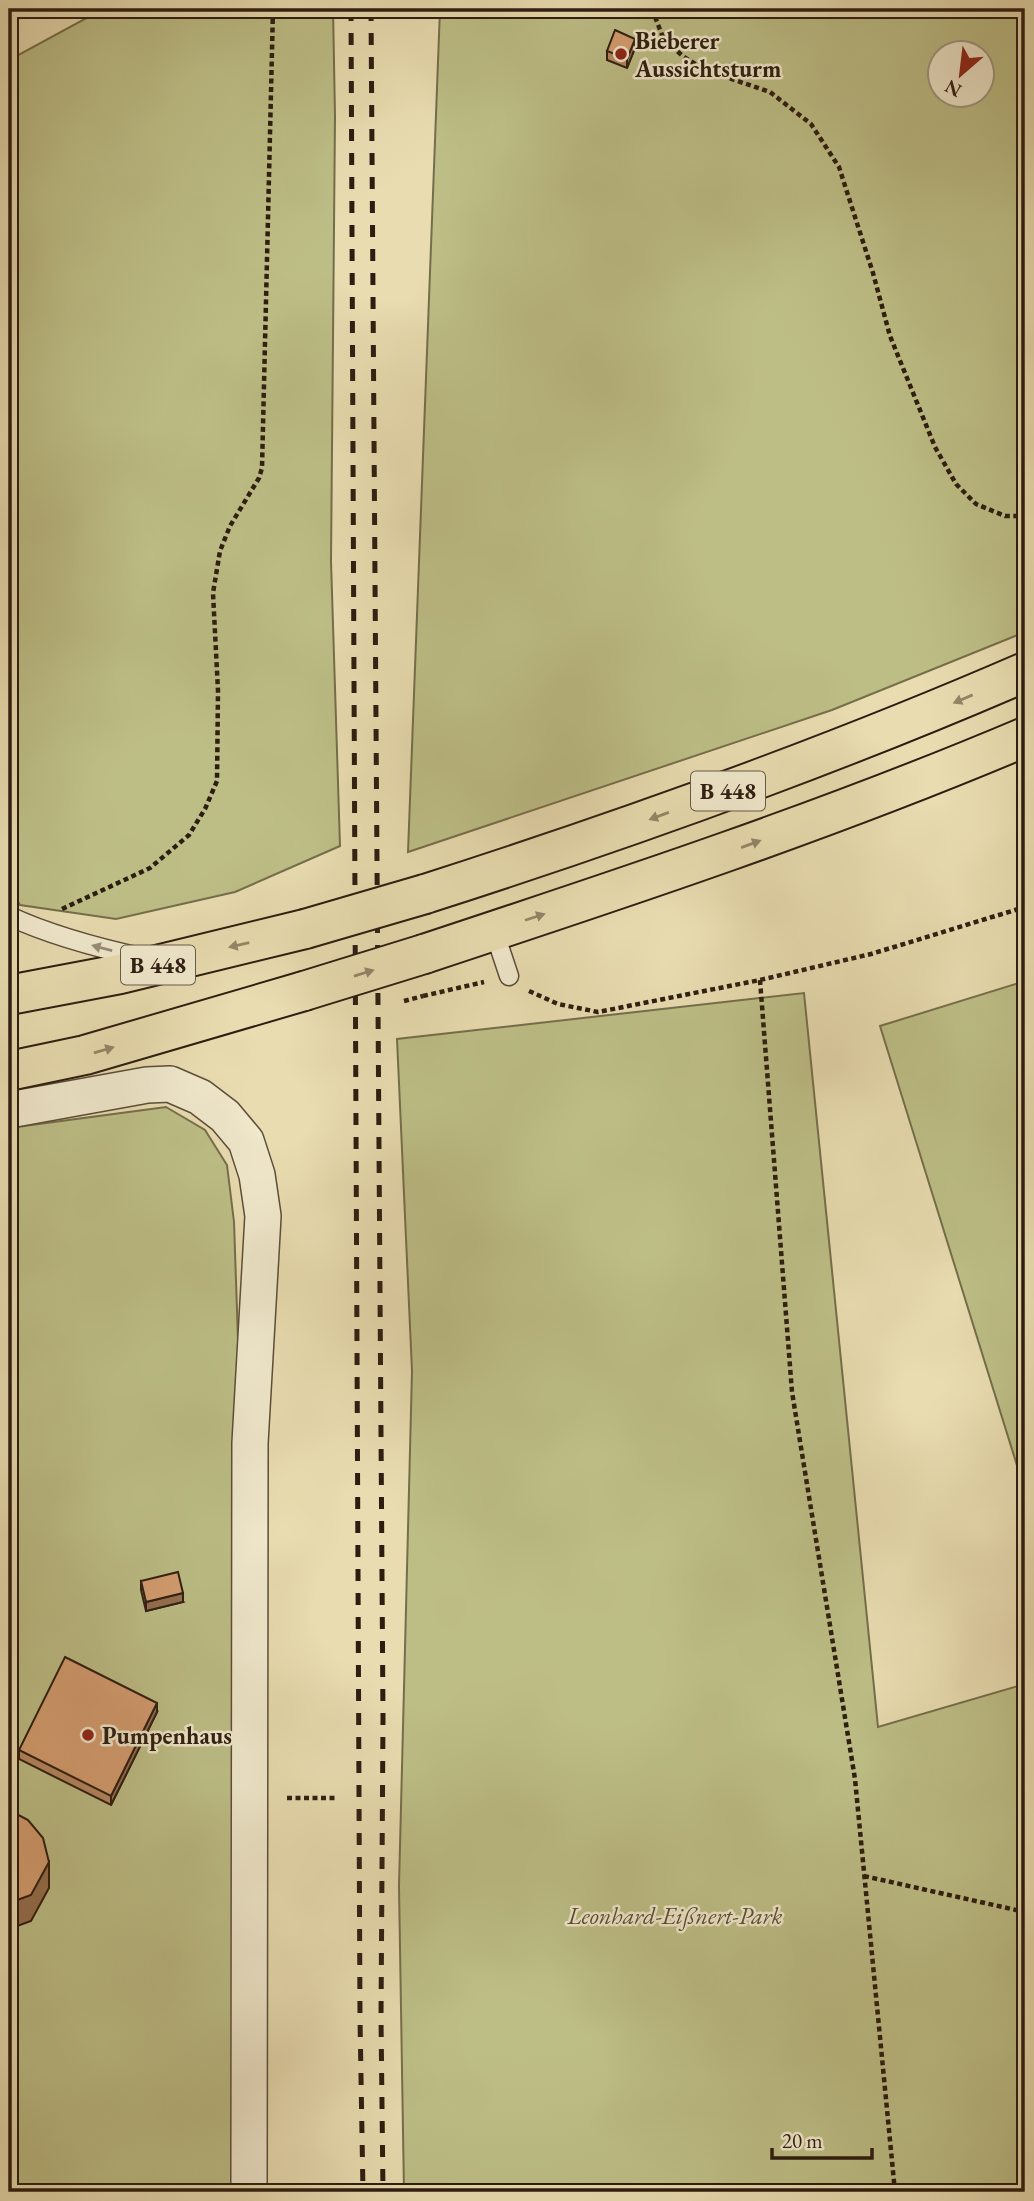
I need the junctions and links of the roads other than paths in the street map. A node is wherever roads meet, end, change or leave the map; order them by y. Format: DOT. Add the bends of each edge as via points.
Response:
graph roads {
  1 [pos="1025,672"];
  2 [pos="1025,737"];
  3 [pos="9,916"];
  4 [pos="494,931"];
  5 [pos="169,962"];
  6 [pos="509,976"];
  7 [pos="9,995"];
  8 [pos="9,1071"];
  9 [pos="9,1110"];
  10 [pos="249,2192"];
  1 -- 5 [label="main road, B 448, one-way, bridge" via="841,748 579,845 305,929"];
  4 -- 2 [label="main road, B 448, one-way" via="771,836"];
  5 -- 3 [label="lane, one-way" via="103,949"];
  4 -- 6 [label="lane"];
  8 -- 4 [label="main road, B 448, one-way, bridge" via="85,1055 304,992"];
  5 -- 7 [label="main road, B 448"];
  9 -- 10 [label="street" via="170,1084 200,1097 225,1116 246,1141 257,1175 263,1216 250,1443"];
}
